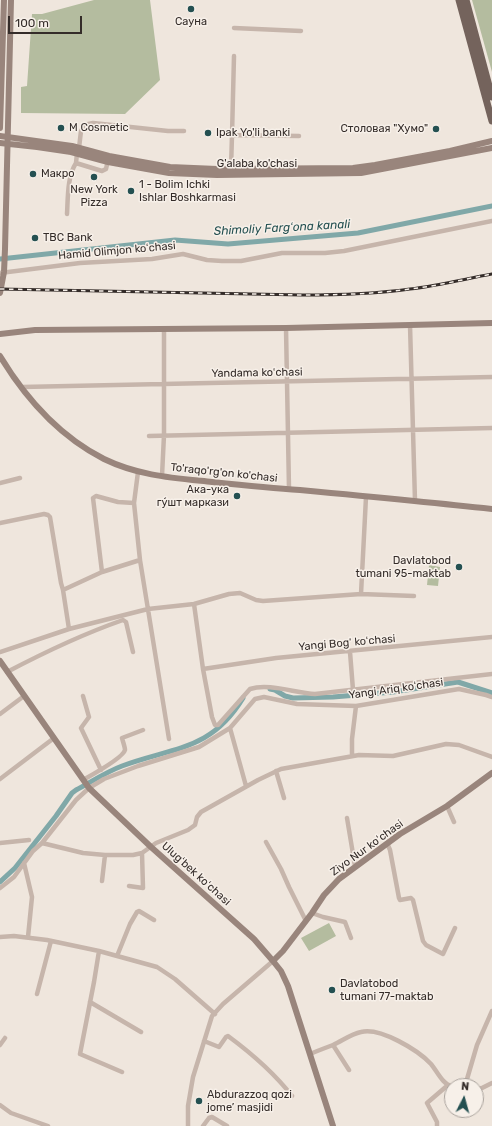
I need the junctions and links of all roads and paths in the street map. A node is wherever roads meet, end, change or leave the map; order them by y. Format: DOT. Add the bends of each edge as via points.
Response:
graph roads {
  1 [pos="4,0"];
  2 [pos="11,0"];
  3 [pos="459,0"];
  4 [pos="466,0"];
  5 [pos="234,28"];
  6 [pos="301,31"];
  7 [pos="234,56"];
  8 [pos="492,97"];
  9 [pos="492,121"];
  10 [pos="0,128"];
  11 [pos="184,131"];
  12 [pos="232,135"];
  13 [pos="0,136"];
  14 [pos="7,136"];
  15 [pos="299,136"];
  16 [pos="492,141"];
  17 [pos="22,142"];
  18 [pos="3,144"];
  19 [pos="492,148"];
  20 [pos="78,150"];
  21 [pos="108,159"];
  22 [pos="76,163"];
  23 [pos="400,163"];
  24 [pos="231,169"];
  25 [pos="67,214"];
  26 [pos="492,220"];
  27 [pos="2,273"];
  28 [pos="0,293"];
  29 [pos="492,323"];
  30 [pos="410,325"];
  31 [pos="286,328"];
  32 [pos="164,330"];
  33 [pos="0,334"];
  34 [pos="0,356"];
  35 [pos="492,377"];
  36 [pos="412,378"];
  37 [pos="287,382"];
  38 [pos="163,384"];
  39 [pos="22,387"];
  40 [pos="492,428"];
  41 [pos="413,429"];
  42 [pos="289,434"];
  43 [pos="164,435"];
  44 [pos="149,436"];
  45 [pos="138,472"];
  46 [pos="162,476"];
  47 [pos="20,478"];
  48 [pos="0,483"];
  49 [pos="289,490"];
  50 [pos="366,497"];
  51 [pos="415,501"];
  52 [pos="134,503"];
  53 [pos="492,509"];
  54 [pos="0,523"];
  55 [pos="140,560"];
  56 [pos="102,572"];
  57 [pos="63,590"];
  58 [pos="361,594"];
  59 [pos="414,596"];
  60 [pos="194,604"];
  61 [pos="148,609"];
  62 [pos="69,630"];
  63 [pos="492,637"];
  64 [pos="0,652"];
  65 [pos="133,652"];
  66 [pos="350,652"];
  67 [pos="0,661"];
  68 [pos="203,669"];
  69 [pos="7,672"];
  70 [pos="492,674"];
  71 [pos="352,690"];
  72 [pos="24,696"];
  73 [pos="82,696"];
  74 [pos="492,698"];
  75 [pos="356,706"];
  76 [pos="0,714"];
  77 [pos="230,728"];
  78 [pos="143,730"];
  79 [pos="54,738"];
  80 [pos="169,739"];
  81 [pos="352,756"];
  82 [pos="492,757"];
  83 [pos="101,770"];
  84 [pos="276,771"];
  85 [pos="492,774"];
  86 [pos="0,779"];
  87 [pos="83,780"];
  88 [pos="246,786"];
  89 [pos="89,788"];
  90 [pos="284,798"];
  91 [pos="447,806"];
  92 [pos="347,818"];
  93 [pos="454,822"];
  94 [pos="29,840"];
  95 [pos="266,842"];
  96 [pos="0,843"];
  97 [pos="42,843"];
  98 [pos="387,843"];
  99 [pos="151,847"];
  100 [pos="142,853"];
  101 [pos="104,855"];
  102 [pos="24,863"];
  103 [pos="355,866"];
  104 [pos="102,881"];
  105 [pos="129,886"];
  106 [pos="0,888"];
  107 [pos="312,913"];
  108 [pos="154,920"];
  109 [pos="306,921"];
  110 [pos="455,928"];
  111 [pos="0,937"];
  112 [pos="28,937"];
  113 [pos="351,938"];
  114 [pos="51,941"];
  115 [pos="99,951"];
  116 [pos="117,956"];
  117 [pos="273,961"];
  118 [pos="36,994"];
  119 [pos="90,1002"];
  120 [pos="492,1011"];
  121 [pos="215,1014"];
  122 [pos="142,1032"];
  123 [pos="5,1038"];
  124 [pos="204,1041"];
  125 [pos="0,1045"];
  126 [pos="332,1045"];
  127 [pos="310,1054"];
  128 [pos="349,1070"];
  129 [pos="122,1072"];
  130 [pos="467,1078"];
  131 [pos="444,1079"];
  132 [pos="444,1090"];
  133 [pos="292,1096"];
  134 [pos="0,1105"];
  135 [pos="42,1125"];
  136 [pos="48,1126"];
  137 [pos="190,1126"];
  138 [pos="203,1126"];
  139 [pos="227,1126"];
  140 [pos="333,1126"];
  141 [pos="437,1126"];
  1 -- 10 [label="main road"];
  2 -- 14 [label="main road"];
  3 -- 9 [label="main road"];
  4 -- 8 [label="main road"];
  5 -- 6 [label="street"];
  7 -- 12 [label="street"];
  11 -- 20 [label="street" via="168,132 93,123 84,125"];
  12 -- 15 [label="street"];
  12 -- 24 [label="street"];
  13 -- 14 [label="main road"];
  14 -- 17 [label="main road"];
  14 -- 18 [label="main road"];
  16 -- 23 [label="main road, G'alaba ko'chasi"];
  17 -- 18 [label="main road"];
  17 -- 20 [label="main road, G'alaba ko'chasi"];
  18 -- 27 [label="main road" via="5,250"];
  19 -- 23 [label="main road, G'alaba ko'chasi"];
  20 -- 21 [label="main road, G'alaba ko'chasi"];
  20 -- 22 [label="street"];
  21 -- 22 [label="street" via="104,171"];
  21 -- 23 [label="main road, G'alaba ko'chasi" via="169,173 209,175 361,173"];
  21 -- 24 [label="main road, G'alaba ko'chasi" via="170,167"];
  22 -- 25 [label="street" via="70,178"];
  23 -- 24 [label="main road, G'alaba ko'chasi" via="353,168"];
  26 -- 27 [label="street, Hamid Olimjon koʻchasi" via="344,251 282,253 241,261 206,260 183,254"];
  27 -- 28 [label="main road"];
  29 -- 30 [label="main road"];
  30 -- 31 [label="main road"];
  30 -- 36 [label="street"];
  31 -- 32 [label="main road"];
  31 -- 37 [label="street"];
  32 -- 33 [label="main road" via="35,330"];
  32 -- 38 [label="street"];
  34 -- 39 [label="main road, To'raqo'rg'on ko'chasi"];
  35 -- 36 [label="street, Yandama koʻchasi"];
  36 -- 37 [label="street, Yandama koʻchasi"];
  36 -- 41 [label="street"];
  37 -- 38 [label="street, Yandama koʻchasi"];
  37 -- 42 [label="street"];
  38 -- 39 [label="street, Yandama koʻchasi"];
  38 -- 43 [label="street"];
  39 -- 45 [label="main road, To'raqo'rg'on ko'chasi" via="36,406 64,434 105,459"];
  40 -- 41 [label="street"];
  41 -- 42 [label="street"];
  41 -- 51 [label="street"];
  42 -- 43 [label="street"];
  42 -- 49 [label="street"];
  43 -- 44 [label="street"];
  43 -- 46 [label="street"];
  45 -- 46 [label="main road, To'raqo'rg'on ko'chasi"];
  45 -- 52 [label="street"];
  46 -- 49 [label="main road, To'raqo'rg'on ko'chasi"];
  47 -- 48 [label="street"];
  49 -- 50 [label="main road, To'raqo'rg'on ko'chasi"];
  50 -- 51 [label="main road, To'raqo'rg'on ko'chasi"];
  50 -- 58 [label="street"];
  51 -- 53 [label="main road, To'raqo'rg'on ko'chasi"];
  52 -- 55 [label="street"];
  52 -- 56 [label="street" via="96,496 93,498"];
  54 -- 57 [label="street" via="48,515"];
  55 -- 56 [label="street"];
  55 -- 61 [label="street"];
  56 -- 57 [label="street"];
  57 -- 62 [label="street"];
  58 -- 59 [label="street"];
  58 -- 60 [label="street" via="262,601 240,593"];
  60 -- 61 [label="street"];
  60 -- 68 [label="street"];
  61 -- 62 [label="street"];
  61 -- 80 [label="street"];
  62 -- 64 [label="street"];
  63 -- 66 [label="street, Yangi Bogʻ koʻchasi"];
  65 -- 69 [label="street" via="126,622 123,620 82,636"];
  66 -- 68 [label="street, Yangi Bogʻ koʻchasi" via="276,658"];
  66 -- 71 [label="street"];
  67 -- 69 [label="main road, Ulugʻbek koʻchasi"];
  68 -- 71 [label="street" via="212,717 218,725 250,689 257,687 302,694"];
  69 -- 72 [label="main road, Ulugʻbek koʻchasi"];
  70 -- 71 [label="street"];
  72 -- 76 [label="street"];
  72 -- 79 [label="main road, Ulugʻbek koʻchasi"];
  73 -- 83 [label="street" via="90,717 82,728"];
  74 -- 75 [label="street, Yangi Ariq koʻchasi" via="459,689"];
  75 -- 77 [label="street, Yangi Ariq koʻchasi" via="297,704 260,697 252,702"];
  75 -- 81 [label="street"];
  77 -- 88 [label="street"];
  77 -- 89 [label="street, Yangi Ariq koʻchasi" via="199,746 111,776"];
  78 -- 83 [label="street" via="122,738 124,753"];
  79 -- 86 [label="street"];
  79 -- 87 [label="main road, Ulugʻbek koʻchasi"];
  81 -- 82 [label="street" via="393,756 454,744"];
  81 -- 84 [label="street"];
  83 -- 87 [label="street"];
  84 -- 88 [label="street"];
  84 -- 90 [label="street"];
  85 -- 91 [label="main road, Ziyo Nur koʻchasi"];
  87 -- 89 [label="main road, Ulugʻbek koʻchasi"];
  88 -- 99 [label="street" via="201,812 195,825 188,830"];
  89 -- 97 [label="street, Yangi Ariq koʻchasi" via="76,800"];
  89 -- 99 [label="main road, Ulugʻbek koʻchasi"];
  91 -- 93 [label="street"];
  91 -- 98 [label="main road, Ziyo Nur koʻchasi"];
  92 -- 103 [label="street"];
  94 -- 96 [label="street"];
  95 -- 109 [label="street"];
  97 -- 101 [label="street" via="83,853"];
  97 -- 102 [label="street, Yangi Ariq koʻchasi"];
  98 -- 103 [label="main road, Ziyo Nur koʻchasi"];
  98 -- 110 [label="street" via="399,898 413,900 426,945 443,954"];
  99 -- 100 [label="street"];
  99 -- 117 [label="main road, Ulugʻbek koʻchasi" via="250,936"];
  100 -- 101 [label="street"];
  100 -- 105 [label="street" via="143,888"];
  101 -- 104 [label="street"];
  102 -- 106 [label="street, Yangi Ariq koʻchasi" via="14,877"];
  102 -- 112 [label="street" via="32,897"];
  103 -- 107 [label="main road, Ziyo Nur koʻchasi" via="324,895"];
  107 -- 109 [label="main road, Ziyo Nur koʻchasi"];
  107 -- 113 [label="street" via="345,922"];
  108 -- 116 [label="street" via="138,911"];
  109 -- 117 [label="main road, Ziyo Nur koʻchasi"];
  111 -- 112 [label="street"];
  112 -- 114 [label="street"];
  114 -- 115 [label="street"];
  114 -- 118 [label="street"];
  115 -- 116 [label="street"];
  115 -- 119 [label="street"];
  116 -- 121 [label="street" via="157,967 175,979"];
  117 -- 121 [label="street"];
  117 -- 127 [label="main road, Ulugʻbek koʻchasi" via="288,986"];
  119 -- 122 [label="street"];
  119 -- 129 [label="street" via="80,1054"];
  120 -- 130 [label="street" via="477,1045"];
  121 -- 124 [label="street"];
  123 -- 125 [label="street"];
  124 -- 133 [label="street" via="219,1047 228,1036 258,1060"];
  124 -- 137 [label="street" via="189,1096"];
  126 -- 127 [label="street"];
  126 -- 128 [label="street"];
  126 -- 131 [label="street" via="360,1032 378,1032 410,1047 426,1058"];
  127 -- 140 [label="main road, Ulugʻbek koʻchasi"];
  132 -- 141 [label="street" via="426,1103"];
  134 -- 135 [label="street" via="11,1114"];
  135 -- 136 [label="street"];
  138 -- 139 [label="street" via="211,1117"];
}
